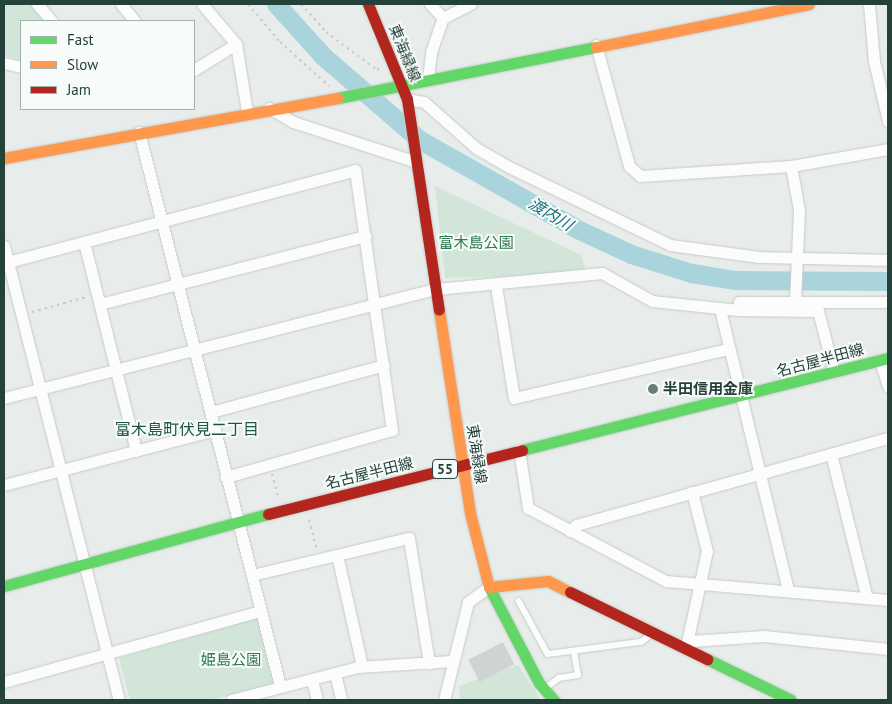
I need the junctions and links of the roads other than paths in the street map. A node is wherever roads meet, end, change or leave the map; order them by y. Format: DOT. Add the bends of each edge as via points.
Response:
graph roads {
  1 [pos="37,4"];
  2 [pos="121,4"];
  3 [pos="202,4"];
  4 [pos="368,4"];
  5 [pos="430,4"];
  6 [pos="471,4"];
  7 [pos="809,4"];
  8 [pos="868,4"];
  9 [pos="443,18"];
  10 [pos="51,20"];
  11 [pos="135,20"];
  12 [pos="236,44"];
  13 [pos="596,45"];
  14 [pos="4,63"];
  15 [pos="20,67"];
  16 [pos="195,69"];
  17 [pos="428,78"];
  18 [pos="402,86"];
  19 [pos="407,98"];
  20 [pos="269,108"];
  21 [pos="247,111"];
  22 [pos="888,120"];
  23 [pos="139,132"];
  24 [pos="888,150"];
  25 [pos="4,158"];
  26 [pos="417,162"];
  27 [pos="791,166"];
  28 [pos="159,222"];
  29 [pos="365,236"];
  30 [pos="84,242"];
  31 [pos="4,246"];
  32 [pos="888,260"];
  33 [pos="8,262"];
  34 [pos="798,263"];
  35 [pos="178,284"];
  36 [pos="496,286"];
  37 [pos="436,288"];
  38 [pos="99,299"];
  39 [pos="888,302"];
  40 [pos="795,303"];
  41 [pos="374,304"];
  42 [pos="720,309"];
  43 [pos="739,310"];
  44 [pos="194,347"];
  45 [pos="728,349"];
  46 [pos="884,359"];
  47 [pos="384,365"];
  48 [pos="115,369"];
  49 [pos="834,372"];
  50 [pos="888,387"];
  51 [pos="40,389"];
  52 [pos="741,397"];
  53 [pos="4,398"];
  54 [pos="211,412"];
  55 [pos="216,430"];
  56 [pos="888,438"];
  57 [pos="519,450"];
  58 [pos="136,451"];
  59 [pos="831,454"];
  60 [pos="463,464"];
  61 [pos="62,470"];
  62 [pos="761,474"];
  63 [pos="226,478"];
  64 [pos="4,485"];
  65 [pos="692,492"];
  66 [pos="240,521"];
  67 [pos="570,532"];
  68 [pos="337,555"];
  69 [pos="86,565"];
  70 [pos="252,575"];
  71 [pos="702,584"];
  72 [pos="4,586"];
  73 [pos="489,587"];
  74 [pos="788,592"];
  75 [pos="866,598"];
  76 [pos="888,600"];
  77 [pos="519,601"];
  78 [pos="256,612"];
  79 [pos="653,632"];
  80 [pos="688,645"];
  81 [pos="888,650"];
  82 [pos="574,652"];
  83 [pos="108,654"];
  84 [pos="452,661"];
  85 [pos="429,664"];
  86 [pos="362,666"];
  87 [pos="335,673"];
  88 [pos="312,680"];
  89 [pos="4,682"];
  90 [pos="280,686"];
  91 [pos="544,690"];
  92 [pos="264,695"];
  93 [pos="119,700"];
  94 [pos="231,700"];
  95 [pos="317,700"];
  96 [pos="341,700"];
  97 [pos="444,700"];
  98 [pos="553,700"];
  99 [pos="791,700"];
  1 -- 10 [label="street"];
  2 -- 11 [label="street"];
  3 -- 12 [label="street"];
  4 -- 18 [label="main road, 東海緑線"];
  5 -- 9 [label="street"];
  6 -- 9 [label="street"];
  7 -- 13 [label="main road"];
  8 -- 22 [label="street" via="874,61"];
  9 -- 17 [label="street" via="431,52"];
  12 -- 16 [label="street"];
  12 -- 21 [label="street"];
  13 -- 17 [label="main road"];
  13 -- 27 [label="street" via="629,166 640,176"];
  14 -- 15 [label="street"];
  17 -- 18 [label="main road"];
  18 -- 19 [label="main road, 東海緑線"];
  18 -- 20 [label="main road"];
  19 -- 26 [label="main road, 東海緑線"];
  19 -- 34 [label="street" via="424,102 476,148 625,227 670,244"];
  20 -- 21 [label="main road"];
  20 -- 26 [label="street" via="293,122"];
  21 -- 23 [label="main road"];
  23 -- 25 [label="main road"];
  23 -- 28 [label="street"];
  24 -- 27 [label="street"];
  26 -- 37 [label="main road, 東海緑線"];
  27 -- 34 [label="street" via="798,210"];
  28 -- 29 [label="street" via="355,170"];
  28 -- 30 [label="street"];
  28 -- 35 [label="street"];
  29 -- 35 [label="street"];
  29 -- 41 [label="street"];
  30 -- 33 [label="street"];
  30 -- 38 [label="street"];
  31 -- 33 [label="street"];
  32 -- 34 [label="street"];
  33 -- 51 [label="street"];
  34 -- 40 [label="street"];
  35 -- 38 [label="street"];
  35 -- 44 [label="street"];
  36 -- 37 [label="street"];
  36 -- 42 [label="street" via="602,273 652,301"];
  36 -- 45 [label="street" via="514,398"];
  37 -- 41 [label="street"];
  37 -- 60 [label="main road, 東海緑線"];
  38 -- 48 [label="street"];
  39 -- 40 [label="street"];
  40 -- 43 [label="street" via="740,302"];
  41 -- 44 [label="street"];
  41 -- 47 [label="street"];
  42 -- 43 [label="street"];
  42 -- 45 [label="street"];
  43 -- 49 [label="street" via="818,311"];
  44 -- 48 [label="street"];
  44 -- 54 [label="street"];
  45 -- 52 [label="street"];
  46 -- 49 [label="main road, 名古屋半田線 / 55"];
  46 -- 50 [label="street"];
  47 -- 54 [label="street"];
  47 -- 63 [label="street" via="392,430"];
  48 -- 51 [label="street"];
  48 -- 58 [label="street"];
  49 -- 52 [label="main road, 名古屋半田線 / 55"];
  51 -- 53 [label="street"];
  51 -- 61 [label="street"];
  52 -- 57 [label="main road, 名古屋半田線 / 55"];
  52 -- 62 [label="street"];
  54 -- 55 [label="street"];
  55 -- 58 [label="street"];
  55 -- 63 [label="street"];
  56 -- 59 [label="street"];
  57 -- 60 [label="main road, 名古屋半田線 / 55"];
  57 -- 67 [label="street" via="528,508"];
  58 -- 61 [label="street"];
  59 -- 62 [label="street"];
  59 -- 75 [label="street"];
  60 -- 66 [label="main road, 名古屋半田線 / 55"];
  60 -- 73 [label="main road, 東海緑線" via="476,541"];
  61 -- 64 [label="street"];
  61 -- 69 [label="street"];
  62 -- 65 [label="street"];
  62 -- 74 [label="street"];
  63 -- 66 [label="street"];
  65 -- 67 [label="street" via="576,525"];
  65 -- 71 [label="street" via="707,551"];
  66 -- 69 [label="main road, 名古屋半田線 / 55"];
  66 -- 70 [label="street"];
  67 -- 71 [label="street" via="666,581"];
  68 -- 70 [label="street"];
  68 -- 85 [label="street" via="409,538"];
  68 -- 86 [label="street"];
  69 -- 72 [label="main road, 名古屋半田線 / 55"];
  69 -- 83 [label="street"];
  70 -- 90 [label="street"];
  71 -- 74 [label="street"];
  71 -- 80 [label="street"];
  73 -- 79 [label="main road" via="548,581"];
  73 -- 84 [label="street" via="468,602"];
  73 -- 91 [label="main road, 東海緑線"];
  74 -- 75 [label="street"];
  75 -- 76 [label="street"];
  77 -- 82 [label="lane" via="548,654"];
  78 -- 83 [label="street"];
  79 -- 80 [label="main road"];
  79 -- 82 [label="lane" via="641,642"];
  80 -- 81 [label="street" via="764,636"];
  80 -- 99 [label="main road"];
  82 -- 91 [label="lane" via="578,674 559,678"];
  83 -- 89 [label="street"];
  83 -- 93 [label="street"];
  84 -- 85 [label="street"];
  84 -- 97 [label="street"];
  85 -- 86 [label="street"];
  86 -- 87 [label="street"];
  87 -- 88 [label="street"];
  87 -- 96 [label="street"];
  88 -- 90 [label="street"];
  88 -- 95 [label="street"];
  90 -- 92 [label="street"];
  91 -- 98 [label="main road, 東海緑線"];
  92 -- 94 [label="street"];
}
